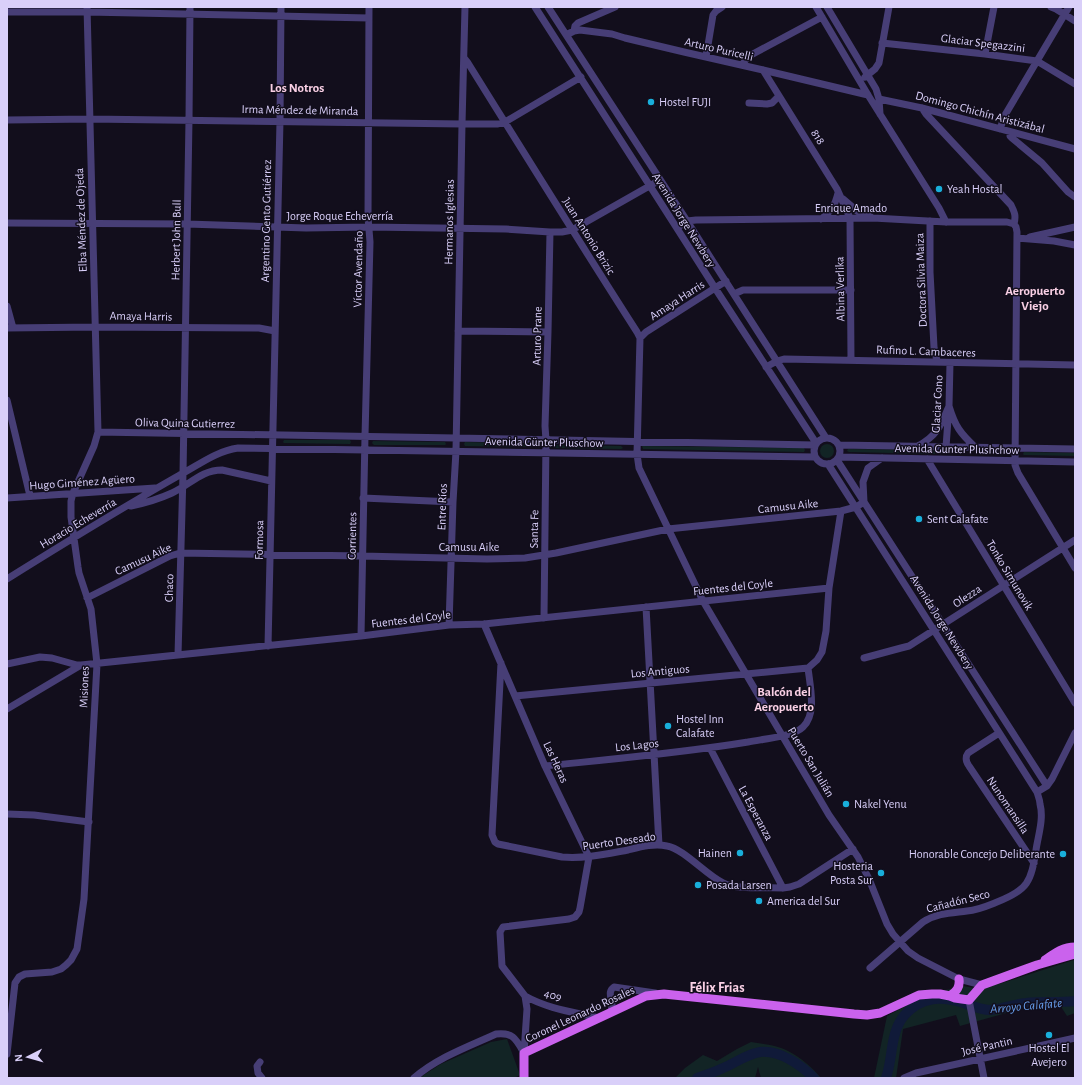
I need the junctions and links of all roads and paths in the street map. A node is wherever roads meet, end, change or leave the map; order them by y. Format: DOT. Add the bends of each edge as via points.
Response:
graph roads {
  1 [pos="280,7"];
  2 [pos="369,7"];
  3 [pos="465,7"];
  4 [pos="535,7"];
  5 [pos="548,7"];
  6 [pos="615,7"];
  7 [pos="722,7"];
  8 [pos="816,7"];
  9 [pos="827,7"];
  10 [pos="888,7"];
  11 [pos="994,7"];
  12 [pos="1051,7"];
  13 [pos="1069,7"];
  14 [pos="87,10"];
  15 [pos="190,11"];
  16 [pos="7,12"];
  17 [pos="1065,15"];
  18 [pos="280,17"];
  19 [pos="822,17"];
  20 [pos="369,18"];
  21 [pos="1075,21"];
  22 [pos="574,31"];
  23 [pos="566,35"];
  24 [pos="882,43"];
  25 [pos="985,54"];
  26 [pos="706,57"];
  27 [pos="464,58"];
  28 [pos="1037,61"];
  29 [pos="742,66"];
  30 [pos="763,70"];
  31 [pos="868,75"];
  32 [pos="581,77"];
  33 [pos="860,80"];
  34 [pos="1075,84"];
  35 [pos="868,95"];
  36 [pos="780,96"];
  37 [pos="879,99"];
  38 [pos="749,103"];
  39 [pos="922,108"];
  40 [pos="880,114"];
  41 [pos="90,119"];
  42 [pos="7,120"];
  43 [pos="189,120"];
  44 [pos="280,121"];
  45 [pos="368,122"];
  46 [pos="505,122"];
  47 [pos="462,124"];
  48 [pos="1000,129"];
  49 [pos="1011,132"];
  50 [pos="1075,149"];
  51 [pos="660,180"];
  52 [pos="650,186"];
  53 [pos="839,195"];
  54 [pos="1075,197"];
  55 [pos="850,218"];
  56 [pos="873,218"];
  57 [pos="821,219"];
  58 [pos="687,221"];
  59 [pos="930,221"];
  60 [pos="946,222"];
  61 [pos="7,224"];
  62 [pos="92,224"];
  63 [pos="187,224"];
  64 [pos="1014,224"];
  65 [pos="277,227"];
  66 [pos="369,227"];
  67 [pos="1075,227"];
  68 [pos="460,228"];
  69 [pos="677,228"];
  70 [pos="572,230"];
  71 [pos="550,232"];
  72 [pos="1020,238"];
  73 [pos="1075,245"];
  74 [pos="726,282"];
  75 [pos="715,288"];
  76 [pos="851,290"];
  77 [pos="734,294"];
  78 [pos="7,306"];
  79 [pos="96,327"];
  80 [pos="10,328"];
  81 [pos="185,328"];
  82 [pos="458,330"];
  83 [pos="274,331"];
  84 [pos="548,332"];
  85 [pos="640,338"];
  86 [pos="851,360"];
  87 [pos="777,361"];
  88 [pos="937,361"];
  89 [pos="950,363"];
  90 [pos="1015,364"];
  91 [pos="1075,365"];
  92 [pos="766,367"];
  93 [pos="7,400"];
  94 [pos="949,406"];
  95 [pos="10,428"];
  96 [pos="98,432"];
  97 [pos="183,434"];
  98 [pos="272,435"];
  99 [pos="365,436"];
  100 [pos="456,438"];
  101 [pos="826,438"];
  102 [pos="546,440"];
  103 [pos="638,442"];
  104 [pos="816,444"];
  105 [pos="839,445"];
  106 [pos="918,446"];
  107 [pos="946,447"];
  108 [pos="966,447"];
  109 [pos="975,447"];
  110 [pos="272,448"];
  111 [pos="1014,448"];
  112 [pos="365,449"];
  113 [pos="1075,449"];
  114 [pos="456,451"];
  115 [pos="546,453"];
  116 [pos="637,454"];
  117 [pos="815,457"];
  118 [pos="882,458"];
  119 [pos="838,459"];
  120 [pos="927,459"];
  121 [pos="945,460"];
  122 [pos="966,460"];
  123 [pos="1014,461"];
  124 [pos="1075,462"];
  125 [pos="828,464"];
  126 [pos="183,474"];
  127 [pos="271,481"];
  128 [pos="159,487"];
  129 [pos="182,487"];
  130 [pos="73,493"];
  131 [pos="30,496"];
  132 [pos="7,498"];
  133 [pos="364,498"];
  134 [pos="453,502"];
  135 [pos="864,502"];
  136 [pos="124,508"];
  137 [pos="856,508"];
  138 [pos="841,511"];
  139 [pos="668,529"];
  140 [pos="74,537"];
  141 [pos="1075,540"];
  142 [pos="1063,548"];
  143 [pos="180,553"];
  144 [pos="270,554"];
  145 [pos="362,556"];
  146 [pos="545,556"];
  147 [pos="452,559"];
  148 [pos="1075,568"];
  149 [pos="7,579"];
  150 [pos="1004,586"];
  151 [pos="829,588"];
  152 [pos="87,598"];
  153 [pos="703,601"];
  154 [pos="646,607"];
  155 [pos="544,618"];
  156 [pos="484,624"];
  157 [pos="943,624"];
  158 [pos="449,625"];
  159 [pos="934,630"];
  160 [pos="361,636"];
  161 [pos="268,646"];
  162 [pos="178,656"];
  163 [pos="864,658"];
  164 [pos="501,663"];
  165 [pos="7,664"];
  166 [pos="97,664"];
  167 [pos="81,665"];
  168 [pos="808,668"];
  169 [pos="746,674"];
  170 [pos="650,683"];
  171 [pos="515,696"];
  172 [pos="1075,703"];
  173 [pos="994,704"];
  174 [pos="7,709"];
  175 [pos="984,710"];
  176 [pos="999,733"];
  177 [pos="1075,733"];
  178 [pos="782,736"];
  179 [pos="710,748"];
  180 [pos="654,755"];
  181 [pos="545,766"];
  182 [pos="1047,786"];
  183 [pos="1037,792"];
  184 [pos="7,814"];
  185 [pos="89,822"];
  186 [pos="659,845"];
  187 [pos="852,849"];
  188 [pos="589,857"];
  189 [pos="1034,863"];
  190 [pos="783,888"];
  191 [pos="900,942"];
  192 [pos="1075,947"];
  193 [pos="1075,954"];
  194 [pos="1037,965"];
  195 [pos="870,968"];
  196 [pos="959,979"];
  197 [pos="982,985"];
  198 [pos="664,994"];
  199 [pos="525,996"];
  200 [pos="950,996"];
  201 [pos="970,1005"];
  202 [pos="611,1012"];
  203 [pos="600,1018"];
  204 [pos="1075,1038"];
  205 [pos="524,1053"];
  206 [pos="7,1054"];
  207 [pos="980,1059"];
  208 [pos="260,1062"];
  209 [pos="262,1078"];
  210 [pos="414,1078"];
  211 [pos="524,1078"];
  212 [pos="904,1078"];
  213 [pos="984,1078"];
  1 -- 18 [label="street, Argentino Gento Gutiérrez"];
  2 -- 20 [label="street, Víctor Avendaño"];
  3 -- 27 [label="street, Hermanos Iglesias"];
  4 -- 32 [label="street, Avenida Jorge Newbery"];
  5 -- 23 [label="street, Avenida Jorge Newbery"];
  6 -- 22 [label="street" via="578,23"];
  7 -- 26 [label="street" via="713,15"];
  8 -- 19 [label="street"];
  9 -- 31 [label="street"];
  10 -- 24 [label="street"];
  11 -- 25 [label="street"];
  12 -- 17 [label="street"];
  13 -- 17 [label="street"];
  14 -- 15 [label="street"];
  14 -- 16 [label="street"];
  14 -- 41 [label="street, Elba Méndez de Ojeda"];
  15 -- 18 [label="street"];
  15 -- 43 [label="street, Herbert John Bull"];
  17 -- 21 [label="street"];
  17 -- 28 [label="street"];
  18 -- 20 [label="street"];
  18 -- 44 [label="street, Argentino Gento Gutiérrez"];
  19 -- 29 [label="street" via="751,55"];
  19 -- 33 [label="street"];
  20 -- 45 [label="street, Víctor Avendaño"];
  22 -- 23 [label="street, Arturo Puricelli"];
  22 -- 26 [label="street, Arturo Puricelli" via="590,30 612,34"];
  23 -- 51 [label="street, Avenida Jorge Newbery"];
  24 -- 25 [label="street, Glaciar Spegazzini"];
  24 -- 31 [label="street" via="877,66"];
  25 -- 28 [label="street, Glaciar Spegazzini"];
  26 -- 29 [label="street, Arturo Puricelli"];
  27 -- 46 [label="street, Juan Antonio Brizic"];
  27 -- 47 [label="street, Hermanos Iglesias"];
  28 -- 34 [label="street, Glaciar Spegazzini"];
  28 -- 48 [label="street" via="1005,114"];
  29 -- 30 [label="street, Arturo Puricelli"];
  30 -- 35 [label="street, Arturo Puricelli"];
  30 -- 36 [label="street, 818"];
  31 -- 33 [label="street"];
  31 -- 37 [label="street"];
  32 -- 46 [label="street, Irma Méndez de Miranda"];
  32 -- 52 [label="street, Avenida Jorge Newbery"];
  33 -- 35 [label="street"];
  35 -- 40 [label="street"];
  36 -- 38 [label="street" via="772,103"];
  36 -- 53 [label="street, 818"];
  37 -- 39 [label="street, Domingo Chichín Aristizábal"];
  37 -- 40 [label="street"];
  39 -- 48 [label="street, Domingo Chichín Aristizábal"];
  39 -- 64 [label="street" via="1011,205 1015,212"];
  40 -- 60 [label="street"];
  41 -- 42 [label="street, Irma Méndez de Miranda"];
  41 -- 43 [label="street, Irma Méndez de Miranda"];
  41 -- 62 [label="street, Elba Méndez de Ojeda"];
  43 -- 44 [label="street, Irma Méndez de Miranda"];
  43 -- 63 [label="street, Herbert John Bull"];
  44 -- 45 [label="street, Irma Méndez de Miranda"];
  44 -- 65 [label="street, Argentino Gento Gutiérrez"];
  45 -- 47 [label="street, Irma Méndez de Miranda"];
  45 -- 66 [label="street, Víctor Avendaño"];
  46 -- 47 [label="street, Irma Méndez de Miranda"];
  46 -- 70 [label="street, Juan Antonio Brizic"];
  47 -- 68 [label="street, Hermanos Iglesias"];
  48 -- 49 [label="street, Domingo Chichín Aristizábal"];
  49 -- 50 [label="street, Domingo Chichín Aristizábal"];
  49 -- 54 [label="street" via="1010,136 1042,163"];
  51 -- 52 [label="street, Jorge Roque Echeverría"];
  51 -- 58 [label="street, Avenida Jorge Newbery"];
  52 -- 69 [label="street, Avenida Jorge Newbery"];
  52 -- 70 [label="street, Jorge Roque Echeverría"];
  53 -- 55 [label="street, 818"];
  53 -- 56 [label="street" via="858,212"];
  53 -- 57 [label="street" via="829,213"];
  55 -- 56 [label="street, Enrique Amado"];
  55 -- 57 [label="street, Enrique Amado"];
  55 -- 76 [label="street, Albina Verlika"];
  56 -- 59 [label="street, Enrique Amado"];
  57 -- 58 [label="street, Enrique Amado"];
  58 -- 69 [label="street"];
  58 -- 74 [label="street, Avenida Jorge Newbery"];
  59 -- 60 [label="street, Enrique Amado"];
  59 -- 88 [label="street, Doctora Silvia Maiza" via="933,340"];
  60 -- 64 [label="street, Enrique Amado"];
  61 -- 62 [label="street, Jorge Roque Echeverría"];
  62 -- 63 [label="street, Jorge Roque Echeverría"];
  62 -- 79 [label="street, Elba Méndez de Ojeda"];
  63 -- 65 [label="street, Jorge Roque Echeverría"];
  63 -- 81 [label="street, Herbert John Bull"];
  64 -- 72 [label="street"];
  65 -- 66 [label="street, Jorge Roque Echeverría"];
  65 -- 83 [label="street, Argentino Gento Gutiérrez"];
  66 -- 68 [label="street, Jorge Roque Echeverría"];
  66 -- 99 [label="street, Víctor Avendaño"];
  67 -- 72 [label="street"];
  68 -- 71 [label="street, Jorge Roque Echeverría"];
  68 -- 82 [label="street, Hermanos Iglesias"];
  69 -- 75 [label="street, Avenida Jorge Newbery"];
  70 -- 71 [label="street, Jorge Roque Echeverría"];
  70 -- 85 [label="street, Juan Antonio Brizic"];
  71 -- 84 [label="street, Arturo Prane"];
  72 -- 73 [label="street"];
  72 -- 90 [label="street"];
  74 -- 75 [label="street, Amaya Harris"];
  74 -- 77 [label="street, Avenida Jorge Newbery"];
  75 -- 85 [label="street, Amaya Harris"];
  75 -- 92 [label="street, Avenida Jorge Newbery"];
  76 -- 77 [label="street" via="743,290"];
  76 -- 86 [label="street, Albina Verlika"];
  77 -- 87 [label="street, Avenida Jorge Newbery"];
  78 -- 80 [label="street"];
  79 -- 80 [label="street, Amaya Harris"];
  79 -- 81 [label="street, Amaya Harris"];
  79 -- 96 [label="street, Elba Méndez de Ojeda"];
  81 -- 83 [label="street, Amaya Harris" via="259,328"];
  81 -- 97 [label="street, Herbert John Bull"];
  82 -- 84 [label="street"];
  82 -- 100 [label="street, Hermanos Iglesias"];
  83 -- 98 [label="street, Argentino Gento Gutiérrez"];
  84 -- 102 [label="street, Arturo Prane"];
  85 -- 103 [label="street"];
  86 -- 87 [label="street, Rufino L. Cambaceres"];
  86 -- 88 [label="street, Rufino L. Cambaceres"];
  87 -- 92 [label="street"];
  87 -- 101 [label="street, Avenida Jorge Newbery"];
  88 -- 89 [label="street, Rufino L. Cambaceres"];
  89 -- 90 [label="street, Rufino L. Cambaceres"];
  89 -- 94 [label="street, Glaciar Cono"];
  90 -- 91 [label="street, Rufino L. Cambaceres"];
  90 -- 111 [label="street"];
  92 -- 104 [label="street, Avenida Jorge Newbery"];
  93 -- 95 [label="street"];
  94 -- 106 [label="street" via="939,430"];
  94 -- 107 [label="street, Glaciar Cono"];
  94 -- 109 [label="street" via="956,426"];
  95 -- 131 [label="street"];
  96 -- 97 [label="street, Oliva Quina Gutierrez"];
  96 -- 130 [label="street, Misiones"];
  97 -- 98 [label="street, Oliva Quina Gutierrez"];
  97 -- 126 [label="street, Herbert John Bull"];
  98 -- 99 [label="street, Avenida Günter Pluschow"];
  98 -- 110 [label="street, Formosa"];
  99 -- 100 [label="street, Avenida Günter Pluschow"];
  99 -- 112 [label="street, Corrientes"];
  100 -- 102 [label="street, Avenida Günter Pluschow"];
  100 -- 114 [label="street, Entre Ríos"];
  101 -- 104 [label="street" via="822,438"];
  101 -- 105 [label="street" via="834,439"];
  102 -- 103 [label="street, Avenida Günter Pluschow"];
  102 -- 115 [label="street, Santa Fe"];
  103 -- 104 [label="street, Avenida Günter Pluschow"];
  103 -- 116 [label="street, Puerto San Julián"];
  104 -- 117 [label="street"];
  105 -- 106 [label="street, Avenida Gunter Plushchow"];
  105 -- 119 [label="street" via="841,451"];
  106 -- 107 [label="street, Avenida Gunter Plushchow"];
  107 -- 108 [label="street, Avenida Gunter Plushchow"];
  107 -- 121 [label="street, Glaciar Cono" via="942,455"];
  108 -- 109 [label="street, Avenida Gunter Plushchow"];
  108 -- 122 [label="street" via="970,454"];
  109 -- 111 [label="street, Avenida Gunter Plushchow"];
  110 -- 112 [label="street, Avenida Günter Pluschow"];
  110 -- 126 [label="street, Horacio Echeverría" via="230,449"];
  110 -- 127 [label="street, Formosa"];
  111 -- 113 [label="street, Avenida Gunter Plushchow"];
  111 -- 123 [label="street"];
  112 -- 114 [label="street, Avenida Günter Pluschow"];
  112 -- 133 [label="street, Corrientes"];
  114 -- 115 [label="street, Avenida Günter Pluschow"];
  114 -- 134 [label="street, Entre Ríos"];
  115 -- 116 [label="street, Avenida Günter Pluschow"];
  115 -- 146 [label="street, Santa Fe"];
  116 -- 117 [label="street, Avenida Günter Pluschow"];
  116 -- 139 [label="street, Puerto San Julián" via="640,471"];
  117 -- 125 [label="street" via="821,463"];
  118 -- 119 [label="street, Avenida Gunter Plushchow"];
  118 -- 120 [label="street, Avenida Gunter Plushchow"];
  118 -- 135 [label="street" via="868,468 863,482"];
  119 -- 125 [label="street"];
  119 -- 135 [label="street, Avenida Jorge Newbery"];
  120 -- 121 [label="street, Avenida Gunter Plushchow"];
  120 -- 150 [label="street, Tonko Simunovik"];
  121 -- 122 [label="street, Avenida Gunter Plushchow"];
  122 -- 123 [label="street, Avenida Gunter Plushchow"];
  123 -- 124 [label="street, Avenida Gunter Plushchow"];
  123 -- 142 [label="street" via="1018,473"];
  125 -- 137 [label="street, Avenida Jorge Newbery"];
  126 -- 128 [label="street, Horacio Echeverría"];
  126 -- 129 [label="street, Chaco"];
  127 -- 129 [label="street" via="217,470"];
  127 -- 144 [label="street, Formosa"];
  128 -- 130 [label="street, Hugo Giménez Agüero"];
  128 -- 136 [label="street, Horacio Echeverría"];
  129 -- 136 [label="street" via="165,496"];
  129 -- 143 [label="street, Chaco"];
  130 -- 131 [label="street, Hugo Giménez Agüero"];
  130 -- 140 [label="street, Misiones" via="71,516"];
  131 -- 132 [label="street, Hugo Giménez Agüero"];
  133 -- 134 [label="street"];
  133 -- 145 [label="street, Corrientes"];
  134 -- 147 [label="street, Entre Ríos"];
  135 -- 137 [label="street"];
  135 -- 157 [label="street, Avenida Jorge Newbery"];
  136 -- 140 [label="street, Horacio Echeverría"];
  137 -- 138 [label="street, Camusu Aike"];
  137 -- 159 [label="street, Avenida Jorge Newbery"];
  138 -- 139 [label="street, Camusu Aike"];
  138 -- 151 [label="street"];
  139 -- 146 [label="street, Camusu Aike"];
  139 -- 153 [label="street, Puerto San Julián"];
  140 -- 149 [label="street, Horacio Echeverría"];
  140 -- 152 [label="street, Misiones" via="79,573"];
  141 -- 142 [label="street, Olezza"];
  142 -- 148 [label="street"];
  142 -- 150 [label="street, Olezza"];
  143 -- 144 [label="street, Camusu Aike"];
  143 -- 152 [label="street, Camusu Aike"];
  143 -- 162 [label="street, Chaco"];
  144 -- 145 [label="street, Camusu Aike"];
  144 -- 161 [label="street, Formosa"];
  145 -- 147 [label="street, Camusu Aike"];
  145 -- 160 [label="street, Corrientes"];
  146 -- 147 [label="street, Camusu Aike" via="487,560"];
  146 -- 155 [label="street, Santa Fe"];
  147 -- 158 [label="street, Entre Ríos"];
  150 -- 157 [label="street, Olezza"];
  150 -- 172 [label="street, Tonko Simunovik"];
  151 -- 153 [label="street, Fuentes del Coyle"];
  151 -- 168 [label="street" via="822,652"];
  152 -- 166 [label="street, Misiones" via="91,609"];
  153 -- 154 [label="street, Fuentes del Coyle"];
  153 -- 169 [label="street, Puerto San Julián"];
  154 -- 155 [label="street, Fuentes del Coyle"];
  154 -- 170 [label="street"];
  155 -- 156 [label="street, Fuentes del Coyle"];
  156 -- 158 [label="street, Fuentes del Coyle"];
  156 -- 164 [label="street, Las Heras"];
  157 -- 159 [label="street, Olezza"];
  157 -- 173 [label="street, Avenida Jorge Newbery"];
  158 -- 160 [label="street, Fuentes del Coyle"];
  159 -- 163 [label="street, Olezza" via="909,646"];
  159 -- 175 [label="street, Avenida Jorge Newbery"];
  160 -- 161 [label="street, Fuentes del Coyle"];
  161 -- 162 [label="street, Fuentes del Coyle"];
  162 -- 166 [label="street, Fuentes del Coyle"];
  164 -- 171 [label="street, Las Heras"];
  164 -- 188 [label="street, Puerto Deseado" via="492,835 495,842 562,857"];
  165 -- 167 [label="street" via="40,657"];
  166 -- 167 [label="street, Fuentes del Coyle"];
  166 -- 185 [label="street, Misiones"];
  167 -- 174 [label="street, Fuentes del Coyle"];
  168 -- 169 [label="street, Los Antiguos"];
  168 -- 178 [label="street, Los Lagos" via="812,708 809,719 803,727"];
  169 -- 170 [label="street, Los Antiguos"];
  169 -- 178 [label="street, Puerto San Julián"];
  170 -- 171 [label="street, Los Antiguos"];
  170 -- 180 [label="street"];
  171 -- 181 [label="street, Las Heras"];
  173 -- 175 [label="street"];
  173 -- 182 [label="street, Avenida Jorge Newbery"];
  175 -- 176 [label="street, Avenida Jorge Newbery"];
  176 -- 183 [label="street, Avenida Jorge Newbery"];
  176 -- 189 [label="street, Nunomansilla" via="971,751 966,758"];
  177 -- 182 [label="street"];
  178 -- 179 [label="street, Los Lagos"];
  178 -- 187 [label="street, Puerto San Julián"];
  179 -- 180 [label="street, Los Lagos"];
  179 -- 190 [label="street, La Esperanza"];
  180 -- 181 [label="street, Los Lagos"];
  180 -- 186 [label="street"];
  181 -- 188 [label="street, Las Heras"];
  182 -- 183 [label="street"];
  183 -- 189 [label="street, Cañadón Seco" via="1041,804 1041,817"];
  184 -- 185 [label="street" via="28,814"];
  185 -- 206 [label="street, Misiones" via="84,899 77,949 71,960 61,969 19,977 16,983"];
  186 -- 188 [label="street, Puerto Deseado"];
  186 -- 190 [label="street, Puerto Deseado" via="674,848 728,885"];
  187 -- 190 [label="street, Puerto Deseado" via="799,884"];
  187 -- 191 [label="street, Puerto San Julián" via="865,871 887,924"];
  188 -- 199 [label="street" via="580,908 574,917 563,921 503,927 500,932 502,966"];
  189 -- 191 [label="street, Cañadón Seco" via="1031,876 1017,893 979,909 934,916"];
  191 -- 195 [label="street, Cañadón Seco"];
  191 -- 196 [label="street, Puerto San Julián" via="918,958"];
  192 -- 194 [label="main road" via="1059,950"];
  193 -- 194 [label="main road"];
  194 -- 197 [label="main road"];
  196 -- 197 [label="street, Puerto San Julián"];
  196 -- 200 [label="main road" via="960,984"];
  197 -- 201 [label="main road"];
  198 -- 200 [label="main road, Coronel Leonardo Rosales" via="860,1015 880,1012 919,995"];
  198 -- 202 [label="main road, Coronel Leonardo Rosales" via="646,996"];
  198 -- 202 [label="street" via="614,987 610,995"];
  199 -- 203 [label="street, 409" via="548,1006"];
  199 -- 205 [label="street" via="527,1009"];
  200 -- 201 [label="main road, Coronel Leonardo Rosales"];
  201 -- 207 [label="street"];
  202 -- 203 [label="main road, Coronel Leonardo Rosales"];
  203 -- 205 [label="main road, Coronel Leonardo Rosales"];
  204 -- 207 [label="street, José Pantin"];
  205 -- 210 [label="street" via="511,1035 496,1034 437,1061"];
  205 -- 211 [label="main road"];
  207 -- 212 [label="street, José Pantin"];
  207 -- 213 [label="street"];
  208 -- 209 [label="street" via="257,1066"];
}
